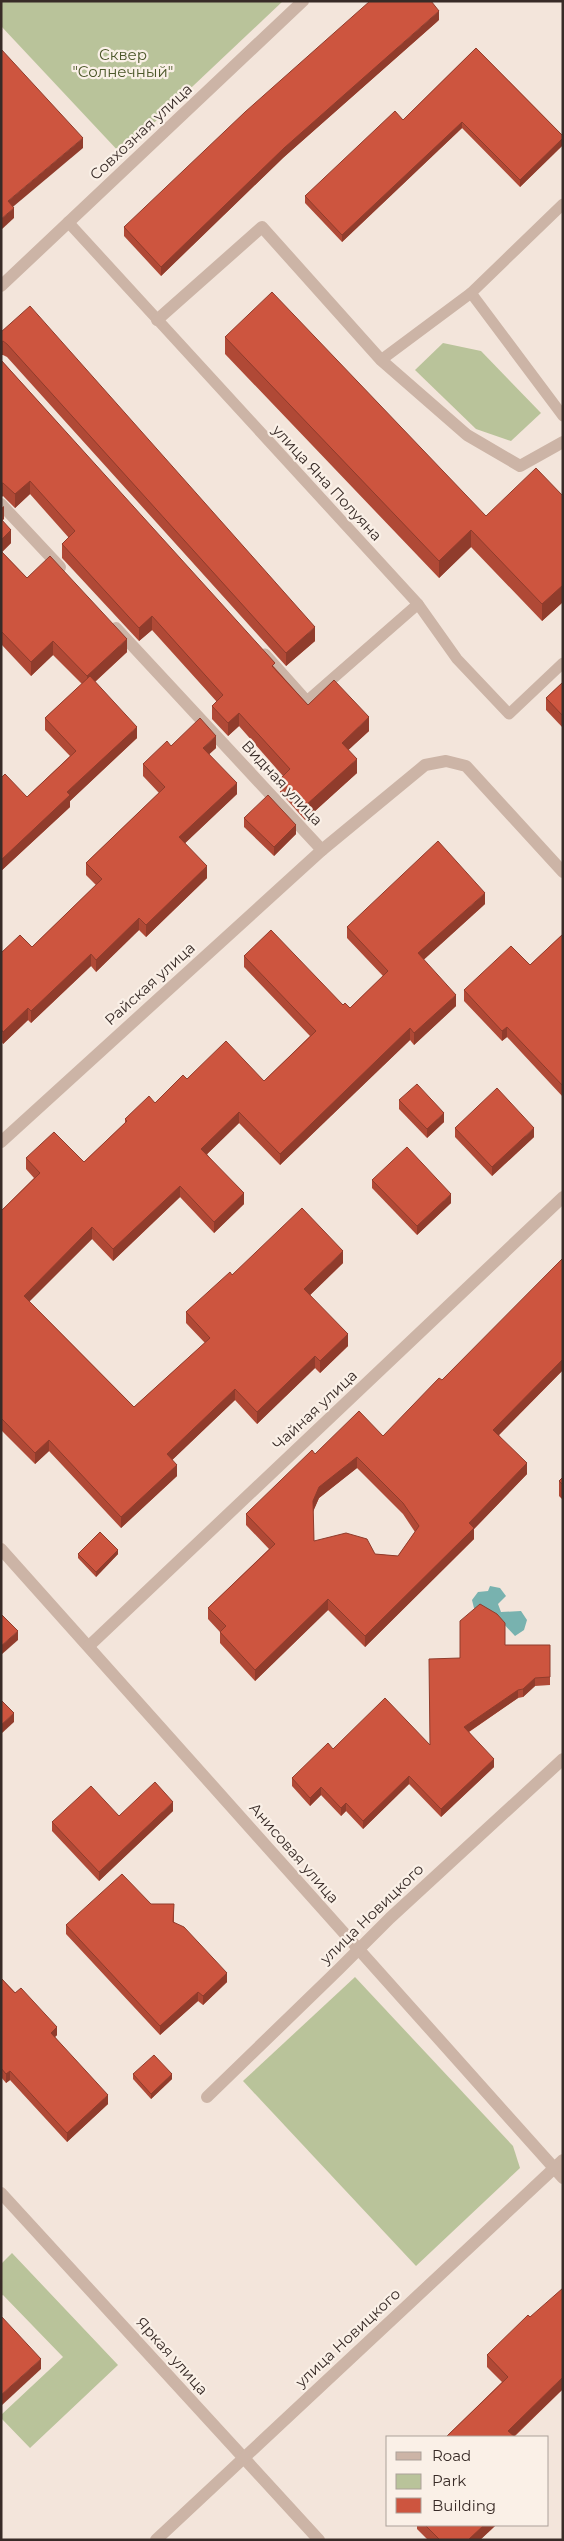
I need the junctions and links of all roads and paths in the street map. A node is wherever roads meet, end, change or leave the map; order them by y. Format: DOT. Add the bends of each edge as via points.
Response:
graph roads {
  1 [pos="303,1"];
  2 [pos="563,204"];
  3 [pos="68,222"];
  4 [pos="1,286"];
  5 [pos="471,293"];
  6 [pos="157,320"];
  7 [pos="381,360"];
  8 [pos="563,416"];
  9 [pos="563,442"];
  10 [pos="1,504"];
  11 [pos="69,577"];
  12 [pos="418,604"];
  13 [pos="109,621"];
  14 [pos="254,642"];
  15 [pos="563,662"];
  16 [pos="322,850"];
  17 [pos="563,872"];
  18 [pos="1,1142"];
  19 [pos="563,1197"];
  20 [pos="1,1549"];
  21 [pos="89,1646"];
  22 [pos="563,1759"];
  23 [pos="357,1949"];
  24 [pos="207,2096"];
  25 [pos="560,2169"];
  26 [pos="1,2193"];
  27 [pos="242,2458"];
  28 [pos="156,2540"];
  29 [pos="319,2540"];
  1 -- 3 [label="street, Совхозная улица"];
  2 -- 5 [label="lane"];
  3 -- 4 [label="street, Совхозная улица"];
  3 -- 6 [label="lane, улица Яна Полуяна"];
  5 -- 7 [label="lane"];
  5 -- 8 [label="lane"];
  6 -- 7 [label="street" via="262,226"];
  6 -- 12 [label="lane, улица Яна Полуяна"];
  7 -- 9 [label="street" via="467,435 520,466"];
  10 -- 11 [label="street"];
  12 -- 14 [label="lane" via="307,701"];
  12 -- 15 [label="lane, улица Яна Полуяна" via="458,659 509,714"];
  13 -- 16 [label="street, Видная улица"];
  16 -- 17 [label="street, Видная улица" via="425,765 446,761 466,766"];
  16 -- 18 [label="street, Райская улица"];
  19 -- 21 [label="street, Чайная улица"];
  20 -- 21 [label="street, Анисовая улица"];
  21 -- 23 [label="street, Анисовая улица"];
  22 -- 23 [label="street, улица Новицкого"];
  23 -- 24 [label="street, улица Новицкого"];
  23 -- 25 [label="street, Анисовая улица"];
  25 -- 27 [label="street, улица Новицкого"];
  26 -- 27 [label="street, Яркая улица"];
  27 -- 28 [label="street, улица Новицкого"];
  27 -- 29 [label="street, Яркая улица"];
}
